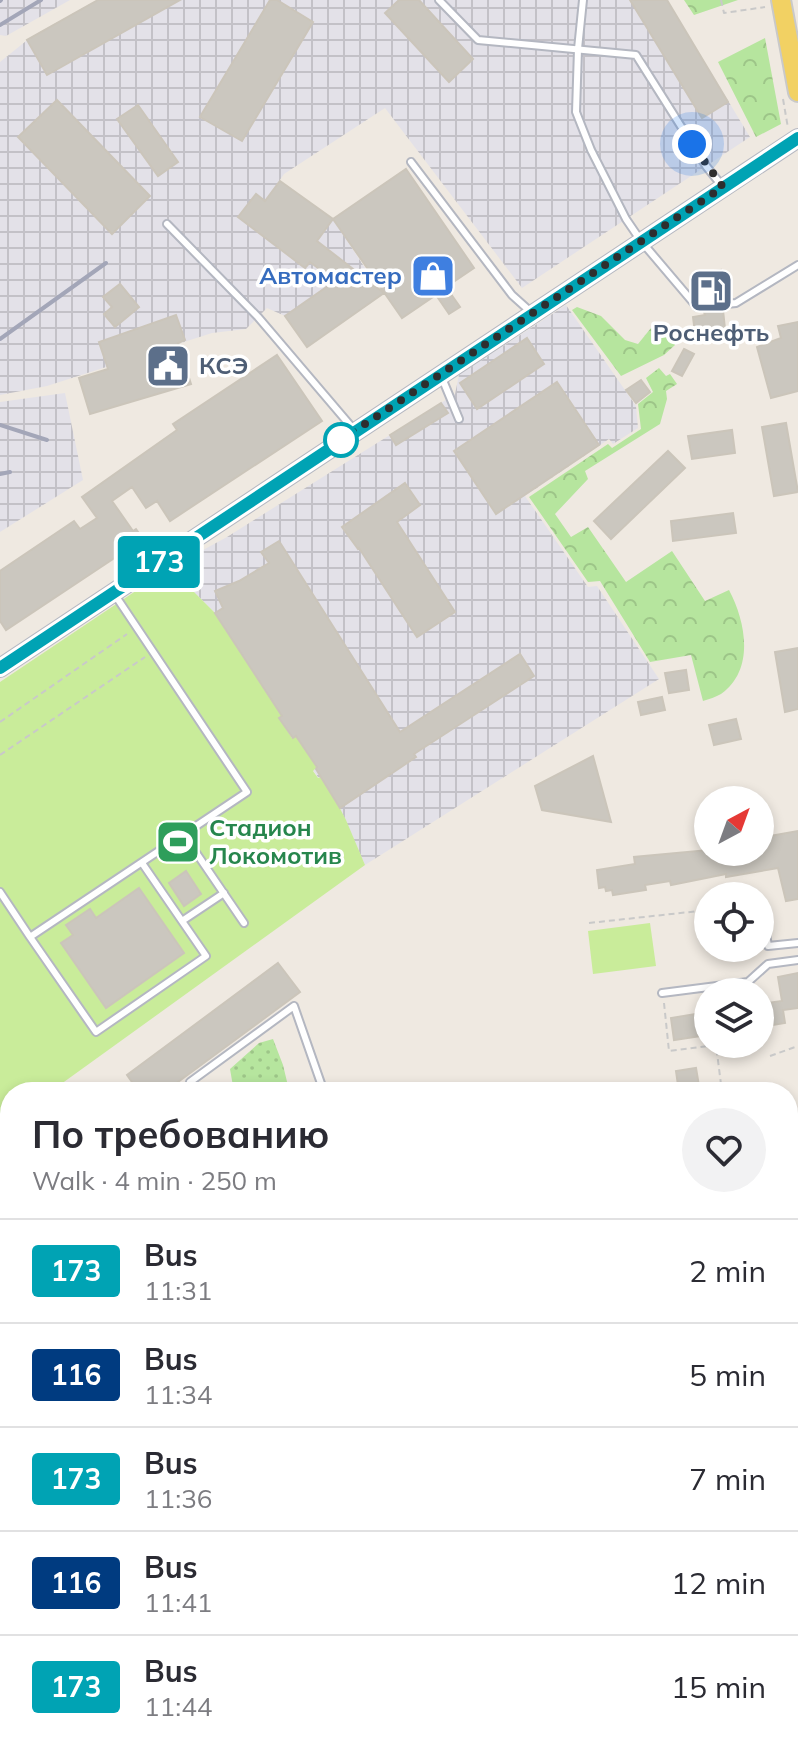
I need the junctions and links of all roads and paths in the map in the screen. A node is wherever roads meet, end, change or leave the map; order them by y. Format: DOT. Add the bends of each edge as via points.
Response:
graph roads {
  1 [pos="439,0"];
  2 [pos="583,0"];
  3 [pos="721,0"];
  4 [pos="773,3"];
  5 [pos="578,49"];
  6 [pos="790,93"];
  7 [pos="794,140"];
  8 [pos="411,162"];
  9 [pos="723,187"];
  10 [pos="167,224"];
  11 [pos="641,241"];
  12 [pos="798,265"];
  13 [pos="532,313"];
  14 [pos="441,374"];
  15 [pos="459,419"];
  16 [pos="355,431"];
  17 [pos="113,593"];
  18 [pos="136,627"];
  19 [pos="153,652"];
  20 [pos="0,668"];
  21 [pos="0,722"];
  22 [pos="0,755"];
  23 [pos="184,835"];
  24 [pos="142,863"];
  25 [pos="0,892"];
  26 [pos="224,893"];
  27 [pos="694,912"];
  28 [pos="182,921"];
  29 [pos="244,923"];
  30 [pos="589,923"];
  31 [pos="30,937"];
  32 [pos="798,943"];
  33 [pos="774,945"];
  34 [pos="798,960"];
  35 [pos="662,993"];
  36 [pos="798,1046"];
  37 [pos="774,1055"];
  38 [pos="190,1082"];
  39 [pos="321,1082"];
  40 [pos="721,1082"];
  1 -- 5 [label="lane" via="478,40"];
  2 -- 5 [label="lane"];
  3 -- 4 [label="path" via="724,13"];
  4 -- 6 [label="main road"];
  5 -- 9 [label="lane" via="636,55"];
  5 -- 11 [label="lane" via="576,112"];
  6 -- 7 [label="path"];
  7 -- 9 [label="main road"];
  8 -- 13 [label="lane" via="512,295"];
  9 -- 11 [label="main road"];
  10 -- 16 [label="lane" via="258,317"];
  11 -- 12 [label="lane" via="697,307 736,303"];
  11 -- 13 [label="main road"];
  13 -- 14 [label="main road"];
  14 -- 15 [label="lane"];
  14 -- 16 [label="main road"];
  16 -- 17 [label="main road"];
  17 -- 18 [label="lane"];
  17 -- 20 [label="main road"];
  18 -- 19 [label="lane"];
  18 -- 21 [label="path"];
  19 -- 22 [label="path"];
  19 -- 23 [label="lane" via="247,792"];
  23 -- 24 [label="lane"];
  23 -- 26 [label="lane"];
  24 -- 28 [label="lane"];
  24 -- 31 [label="lane"];
  25 -- 31 [label="lane"];
  26 -- 28 [label="lane"];
  26 -- 29 [label="lane"];
  27 -- 30 [label="path"];
  28 -- 31 [label="lane" via="206,956 96,1032"];
  32 -- 33 [label="lane"];
  34 -- 35 [label="lane" via="768,964 748,982"];
  35 -- 40 [label="path" via="669,1051 716,1045"];
  36 -- 37 [label="path"];
  38 -- 39 [label="lane" via="294,1006"];
}
